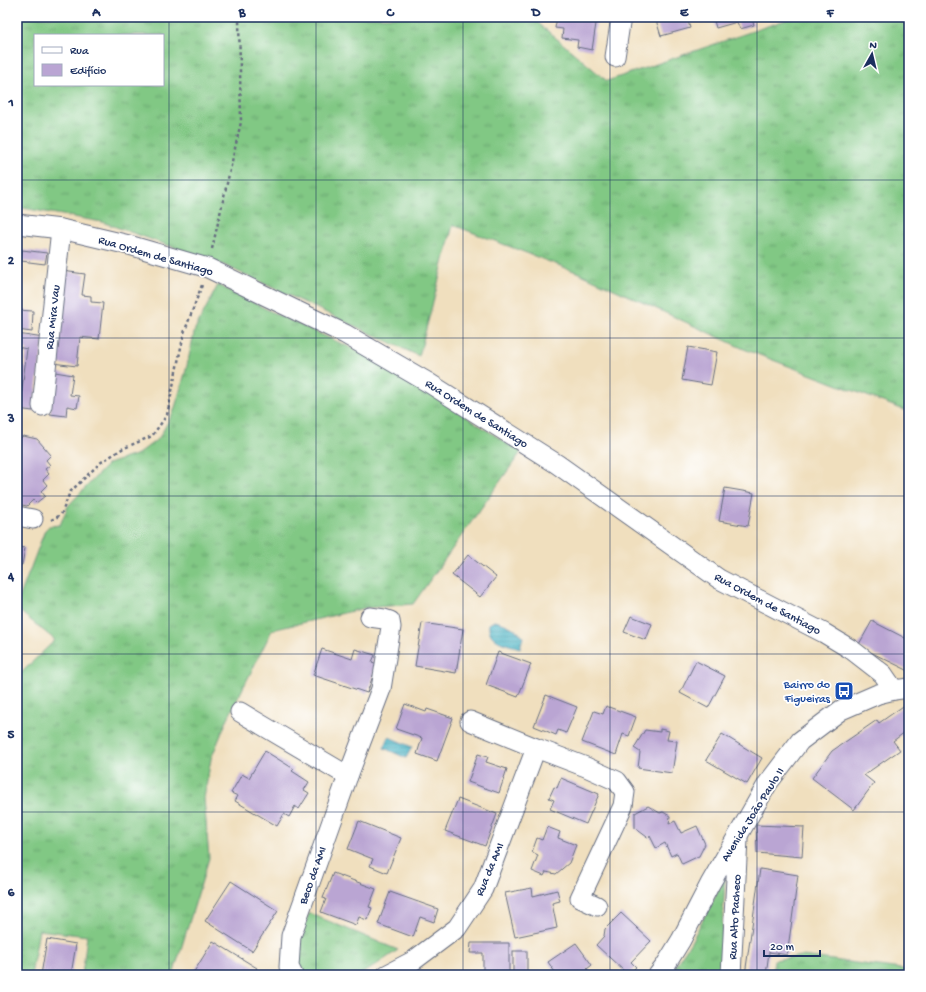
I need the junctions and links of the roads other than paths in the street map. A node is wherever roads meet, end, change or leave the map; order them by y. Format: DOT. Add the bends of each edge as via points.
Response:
graph roads {
  1 [pos="620,17"];
  2 [pos="615,57"];
  3 [pos="17,224"];
  4 [pos="61,229"];
  5 [pos="42,406"];
  6 [pos="370,617"];
  7 [pos="901,689"];
  8 [pos="240,712"];
  9 [pos="470,721"];
  10 [pos="536,748"];
  11 [pos="348,776"];
  12 [pos="738,835"];
  13 [pos="596,906"];
  14 [pos="293,975"];
  15 [pos="386,975"];
  16 [pos="658,975"];
  17 [pos="731,975"];
  1 -- 2 [label="street"];
  3 -- 4 [label="street, Rua Ordem de Santiago"];
  4 -- 5 [label="street, Rua Mira Vau"];
  4 -- 7 [label="street, Rua Ordem de Santiago" via="208,268 344,334 429,383 557,464 719,579 852,650"];
  6 -- 11 [label="street, Beco da AMI" via="390,621 391,627 381,689"];
  7 -- 12 [label="street, Avenida João Paulo II" via="878,694 841,710 800,741 768,783"];
  8 -- 11 [label="street"];
  9 -- 10 [label="street"];
  10 -- 13 [label="street" via="617,781 625,792 622,806 580,898"];
  10 -- 15 [label="street, Rua da AMI" via="483,889 457,928 413,961"];
  11 -- 14 [label="street, Beco da AMI" via="291,936 289,967"];
  12 -- 16 [label="street, Avenida João Paulo II" via="681,940"];
  12 -- 17 [label="street, Rua Alto Pacheco"];
}
